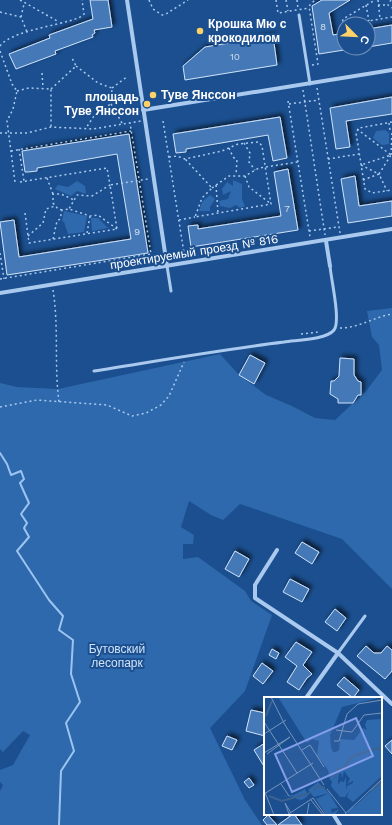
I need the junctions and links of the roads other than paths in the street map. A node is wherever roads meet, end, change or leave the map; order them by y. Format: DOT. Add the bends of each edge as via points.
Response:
graph roads {
  1 [pos="127,0"];
  2 [pos="299,15"];
  3 [pos="392,70"];
  4 [pos="310,84"];
  5 [pos="143,110"];
  6 [pos="392,229"];
  7 [pos="326,241"];
  8 [pos="168,266"];
  9 [pos="330,266"];
  10 [pos="171,291"];
  11 [pos="0,293"];
  12 [pos="94,371"];
  13 [pos="277,550"];
  14 [pos="365,616"];
  15 [pos="338,653"];
  16 [pos="307,697"];
  17 [pos="392,704"];
  18 [pos="333,815"];
  19 [pos="340,825"];
  1 -- 5 [label="street"];
  2 -- 4 [label="lane"];
  3 -- 4 [label="street"];
  4 -- 5 [label="street"];
  5 -- 8 [label="street"];
  6 -- 7 [label="street, проектируемый проезд № 816"];
  7 -- 8 [label="street, проектируемый проезд № 816"];
  7 -- 9 [label="street"];
  8 -- 10 [label="lane"];
  8 -- 11 [label="street, проектируемый проезд № 816"];
  9 -- 12 [label="lane" via="337,317 335,329 330,333 314,338 231,348"];
  13 -- 15 [label="street" via="255,585 255,598"];
  14 -- 15 [label="lane"];
  15 -- 16 [label="street"];
  15 -- 17 [label="street"];
  18 -- 19 [label="street"];
}
